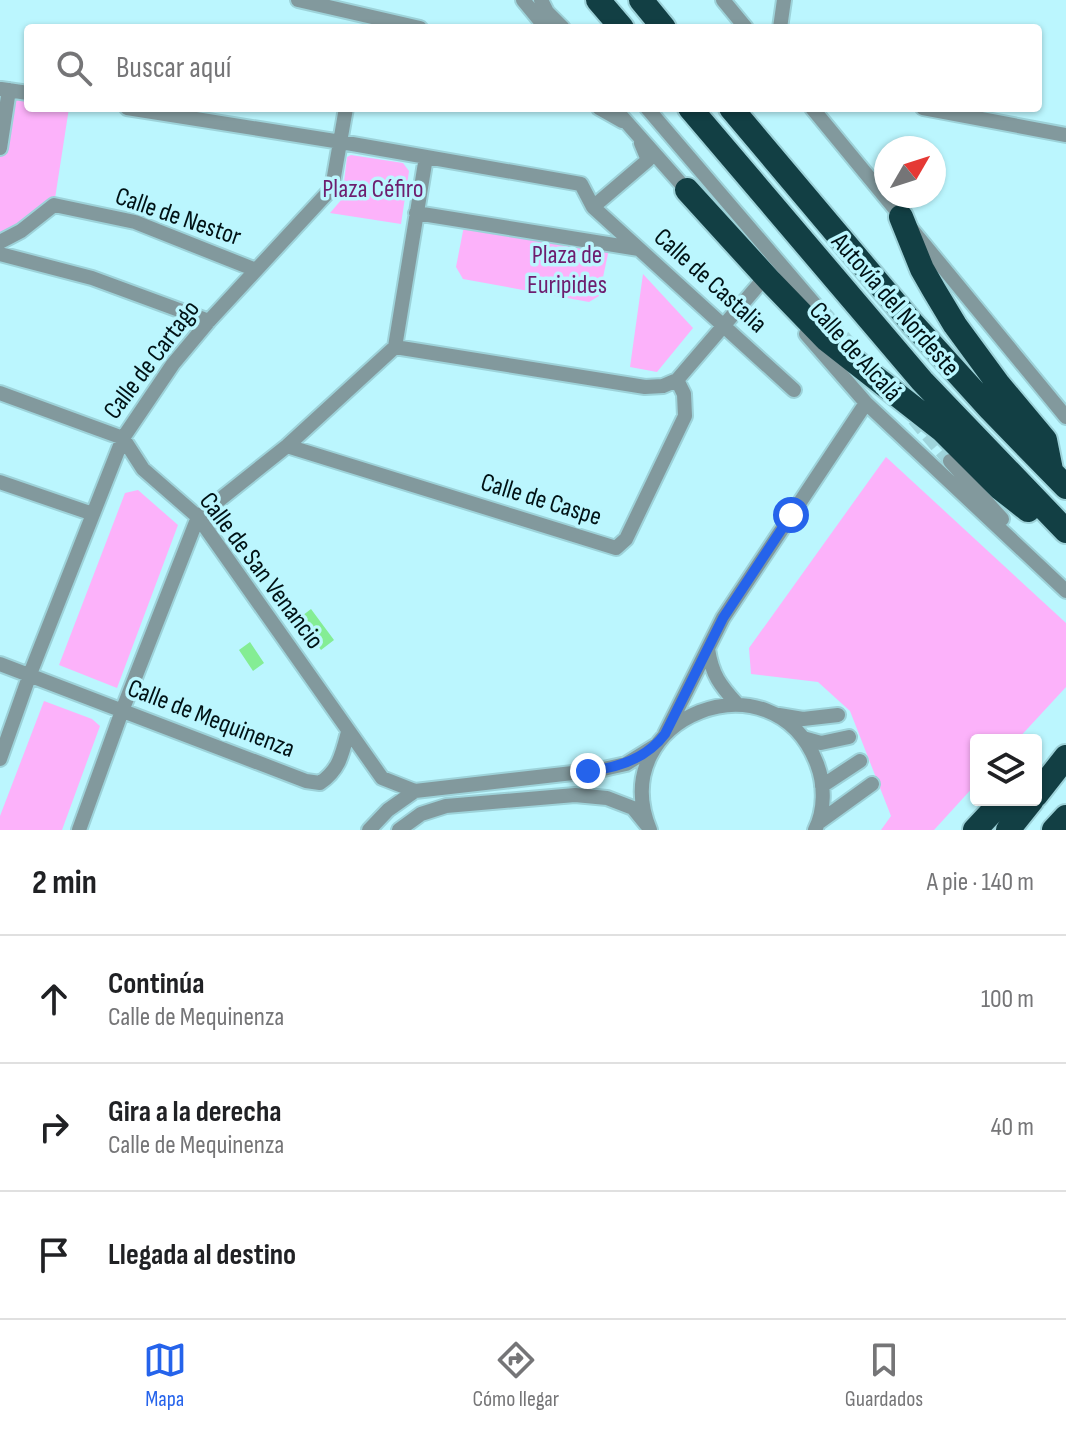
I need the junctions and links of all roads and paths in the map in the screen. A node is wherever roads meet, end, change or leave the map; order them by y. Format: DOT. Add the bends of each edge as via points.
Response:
graph roads {
  1 [pos="298,0"];
  2 [pos="523,0"];
  3 [pos="541,0"];
  4 [pos="598,0"];
  5 [pos="641,0"];
  6 [pos="723,0"];
  7 [pos="784,0"];
  8 [pos="360,22"];
  9 [pos="380,24"];
  10 [pos="543,24"];
  11 [pos="559,24"];
  12 [pos="619,24"];
  13 [pos="661,24"];
  14 [pos="743,24"];
  15 [pos="781,24"];
  16 [pos="4,89"];
  17 [pos="24,92"];
  18 [pos="152,112"];
  19 [pos="345,112"];
  20 [pos="605,112"];
  21 [pos="618,112"];
  22 [pos="650,112"];
  23 [pos="693,112"];
  24 [pos="734,112"];
  25 [pos="815,112"];
  26 [pos="944,112"];
  27 [pos="634,130"];
  28 [pos="1066,135"];
  29 [pos="341,142"];
  30 [pos="0,148"];
  31 [pos="426,157"];
  32 [pos="687,190"];
  33 [pos="593,207"];
  34 [pos="416,213"];
  35 [pos="901,217"];
  36 [pos="0,242"];
  37 [pos="640,249"];
  38 [pos="0,254"];
  39 [pos="256,270"];
  40 [pos="761,282"];
  41 [pos="209,321"];
  42 [pos="829,321"];
  43 [pos="723,325"];
  44 [pos="395,347"];
  45 [pos="677,380"];
  46 [pos="794,390"];
  47 [pos="0,393"];
  48 [pos="866,403"];
  49 [pos="1066,417"];
  50 [pos="123,438"];
  51 [pos="287,446"];
  52 [pos="950,461"];
  53 [pos="1059,480"];
  54 [pos="0,482"];
  55 [pos="93,514"];
  56 [pos="198,517"];
  57 [pos="1066,531"];
  58 [pos="1066,539"];
  59 [pos="1066,589"];
  60 [pos="708,649"];
  61 [pos="0,664"];
  62 [pos="30,674"];
  63 [pos="737,704"];
  64 [pos="122,711"];
  65 [pos="773,714"];
  66 [pos="838,715"];
  67 [pos="348,732"];
  68 [pos="849,737"];
  69 [pos="803,738"];
  70 [pos="661,739"];
  71 [pos="1066,747"];
  72 [pos="1066,757"];
  73 [pos="0,759"];
  74 [pos="860,761"];
  75 [pos="1042,764"];
  76 [pos="872,784"];
  77 [pos="822,786"];
  78 [pos="1042,787"];
  79 [pos="415,791"];
  80 [pos="997,806"];
  81 [pos="1027,806"];
  82 [pos="1066,817"];
  83 [pos="817,827"];
  84 [pos="649,828"];
  85 [pos="79,830"];
  86 [pos="369,830"];
  87 [pos="399,830"];
  88 [pos="975,830"];
  89 [pos="1008,830"];
  90 [pos="1054,830"];
  1 -- 8 [label="street"];
  2 -- 10 [label="street"];
  3 -- 11 [label="street"];
  4 -- 12 [label="highway"];
  5 -- 13 [label="highway"];
  6 -- 14 [label="street"];
  7 -- 15 [label="street"];
  8 -- 9 [label="street"];
  16 -- 17 [label="street"];
  16 -- 30 [label="street"];
  18 -- 29 [label="street"];
  19 -- 29 [label="street, Calle de Cartago"];
  20 -- 27 [label="street, Calle de Alcalá"];
  21 -- 27 [label="street, Calle de Alcalá"];
  22 -- 42 [label="street, Calle de Alcalá"];
  23 -- 57 [label="highway, Autovía del Nordeste" via="922,381"];
  24 -- 53 [label="highway, Autovía del Nordeste" via="912,323"];
  25 -- 35 [label="street"];
  26 -- 28 [label="street"];
  27 -- 32 [label="street, Calle de Alcalá"];
  27 -- 33 [label="street" via="648,160"];
  29 -- 31 [label="street"];
  29 -- 39 [label="street, Calle de Cartago" via="332,188"];
  31 -- 33 [label="street, Calle de Castalia" via="581,184"];
  31 -- 34 [label="street"];
  32 -- 40 [label="street, Calle de Alcalá"];
  32 -- 58 [label="highway" via="826,339 942,430 1000,488"];
  33 -- 37 [label="street, Calle de Castalia"];
  34 -- 37 [label="street"];
  34 -- 44 [label="street"];
  35 -- 49 [label="street"];
  35 -- 53 [label="highway" via="922,269 955,325 1045,440"];
  36 -- 39 [label="street, Calle de Nestor" via="54,205 135,222"];
  37 -- 43 [label="street, Calle de Castalia"];
  38 -- 41 [label="street" via="92,278"];
  39 -- 41 [label="street, Calle de Cartago"];
  40 -- 43 [label="street"];
  40 -- 48 [label="street, Calle de Alcalá"];
  41 -- 50 [label="street, Calle de Cartago"];
  43 -- 45 [label="street"];
  43 -- 46 [label="street, Calle de Castalia"];
  44 -- 45 [label="street" via="645,387"];
  44 -- 51 [label="street"];
  45 -- 51 [label="street, Calle de Caspe" via="685,416 626,539 616,548"];
  47 -- 50 [label="street"];
  48 -- 59 [label="street, Calle de Alcalá"];
  48 -- 60 [label="street" via="723,618"];
  50 -- 55 [label="street, Calle de Cartago"];
  50 -- 56 [label="street, Calle de San Venancio" via="143,469"];
  51 -- 56 [label="street"];
  52 -- 59 [label="street, Calle de Alcalá"];
  54 -- 55 [label="street"];
  55 -- 62 [label="street, Calle de Cartago"];
  56 -- 64 [label="street"];
  56 -- 67 [label="street, Calle de San Venancio"];
  60 -- 63 [label="street" via="719,685"];
  60 -- 70 [label="street"];
  61 -- 62 [label="street, Calle de Mequinenza"];
  62 -- 64 [label="street, Calle de Mequinenza"];
  62 -- 73 [label="street, Calle de Cartago"];
  63 -- 65 [label="street"];
  63 -- 70 [label="street" via="698,711"];
  64 -- 67 [label="street, Calle de Mequinenza" via="320,783 334,774"];
  64 -- 85 [label="street"];
  65 -- 66 [label="street" via="803,719"];
  65 -- 69 [label="street"];
  67 -- 79 [label="street, Calle de San Venancio" via="382,778"];
  68 -- 69 [label="street" via="821,743"];
  69 -- 77 [label="street"];
  70 -- 79 [label="street" via="626,764 599,770"];
  70 -- 84 [label="street" via="643,785"];
  71 -- 75 [label="highway"];
  72 -- 78 [label="highway"];
  74 -- 77 [label="street"];
  76 -- 83 [label="street"];
  77 -- 83 [label="street"];
  79 -- 86 [label="street"];
  80 -- 88 [label="highway"];
  81 -- 89 [label="highway"];
  82 -- 90 [label="highway"];
  84 -- 87 [label="street" via="633,808 607,798 575,795 446,806 421,814"];
}
